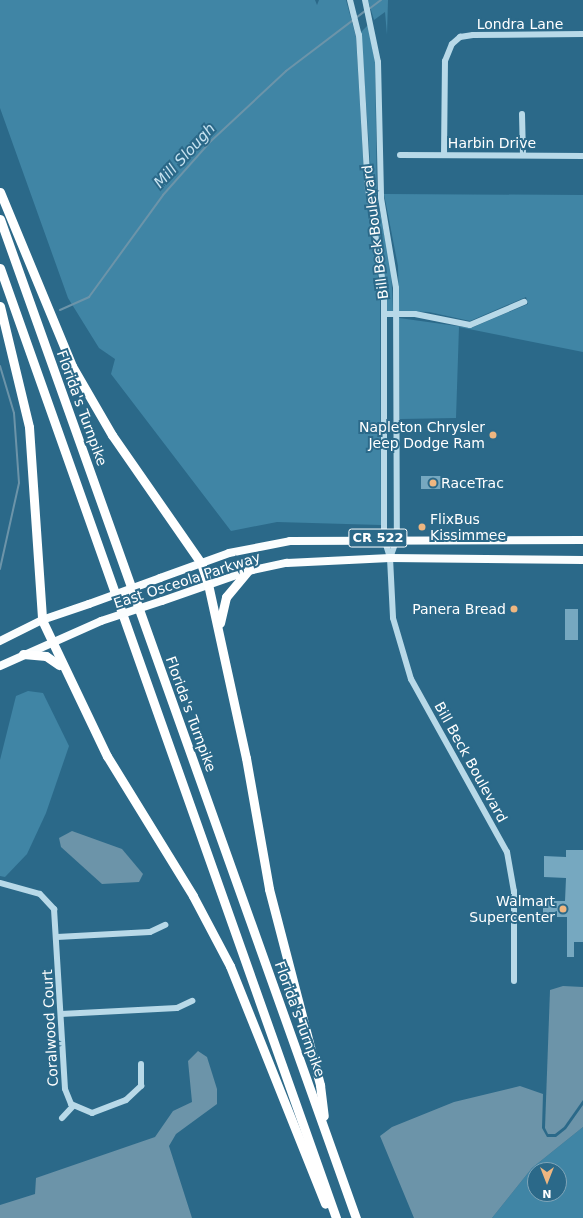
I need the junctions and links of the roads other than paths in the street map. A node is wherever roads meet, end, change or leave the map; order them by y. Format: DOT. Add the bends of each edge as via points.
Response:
graph roads {
  1 [pos="350,0"];
  2 [pos="365,0"];
  3 [pos="583,34"];
  4 [pos="522,114"];
  5 [pos="400,155"];
  6 [pos="444,155"];
  7 [pos="522,155"];
  8 [pos="583,156"];
  9 [pos="0,192"];
  10 [pos="0,219"];
  11 [pos="0,268"];
  12 [pos="524,302"];
  13 [pos="0,306"];
  14 [pos="384,314"];
  15 [pos="396,314"];
  16 [pos="384,538"];
  17 [pos="397,538"];
  18 [pos="583,540"];
  19 [pos="390,558"];
  20 [pos="583,560"];
  21 [pos="201,563"];
  22 [pos="248,571"];
  23 [pos="208,584"];
  24 [pos="42,620"];
  25 [pos="219,632"];
  26 [pos="0,641"];
  27 [pos="50,642"];
  28 [pos="23,654"];
  29 [pos="0,666"];
  30 [pos="63,668"];
  31 [pos="0,883"];
  32 [pos="165,925"];
  33 [pos="57,937"];
  34 [pos="514,981"];
  35 [pos="192,1001"];
  36 [pos="61,1014"];
  37 [pos="141,1064"];
  38 [pos="73,1106"];
  39 [pos="62,1118"];
  40 [pos="326,1134"];
  41 [pos="331,1218"];
  42 [pos="336,1218"];
  43 [pos="356,1218"];
  1 -- 14 [label="street, Bill Beck Boulevard" via="362,64 368,189"];
  2 -- 15 [label="street, Bill Beck Boulevard" via="378,62 381,198 394,267"];
  3 -- 6 [label="street, Londra Lane" via="460,37 452,44 445,62"];
  4 -- 7 [label="street"];
  5 -- 6 [label="street, Harbin Drive"];
  6 -- 7 [label="street, Harbin Drive"];
  7 -- 8 [label="street, Harbin Drive"];
  9 -- 21 [label="highway" via="72,366 112,435"];
  10 -- 40 [label="highway, Florida's Turnpike"];
  11 -- 42 [label="highway"];
  12 -- 15 [label="street" via="470,325 429,316"];
  13 -- 24 [label="highway" via="29,427"];
  14 -- 15 [label="street"];
  14 -- 16 [label="street, Bill Beck Boulevard"];
  15 -- 17 [label="street, Bill Beck Boulevard"];
  16 -- 17 [label="main road, East Osceola Parkway / CR 522"];
  16 -- 19 [label="street, Bill Beck Boulevard"];
  16 -- 21 [label="main road, East Osceola Parkway / CR 522" via="290,541 245,549"];
  17 -- 18 [label="main road, East Osceola Parkway / CR 522"];
  17 -- 19 [label="street, Bill Beck Boulevard"];
  19 -- 20 [label="main road, East Osceola Parkway / CR 522"];
  19 -- 22 [label="main road, East Osceola Parkway / CR 522" via="330,559"];
  19 -- 34 [label="street, Bill Beck Boulevard" via="391,604 406,668 507,852 512,871"];
  21 -- 23 [label="highway"];
  21 -- 24 [label="main road, East Osceola Parkway / CR 522, bridge"];
  22 -- 23 [label="main road, East Osceola Parkway / CR 522"];
  22 -- 25 [label="highway" via="226,597"];
  23 -- 25 [label="highway"];
  23 -- 27 [label="main road, East Osceola Parkway / CR 522, bridge" via="101,621"];
  24 -- 26 [label="main road, East Osceola Parkway / CR 522"];
  24 -- 27 [label="highway"];
  25 -- 40 [label="highway" via="246,758 270,896 320,1085"];
  27 -- 28 [label="main road, East Osceola Parkway / CR 522"];
  27 -- 30 [label="highway"];
  28 -- 29 [label="main road, East Osceola Parkway / CR 522"];
  28 -- 30 [label="highway" via="46,656"];
  30 -- 41 [label="highway" via="107,756 193,896 230,966"];
  31 -- 33 [label="street, Coralwood Court" via="47,899 55,912"];
  32 -- 33 [label="street" via="150,932"];
  33 -- 36 [label="street, Coralwood Court"];
  35 -- 36 [label="street" via="177,1008"];
  36 -- 38 [label="street, Coralwood Court" via="65,1089"];
  37 -- 38 [label="street" via="141,1086 131,1097 92,1113"];
  38 -- 39 [label="street"];
  40 -- 43 [label="highway, Florida's Turnpike"];
}
